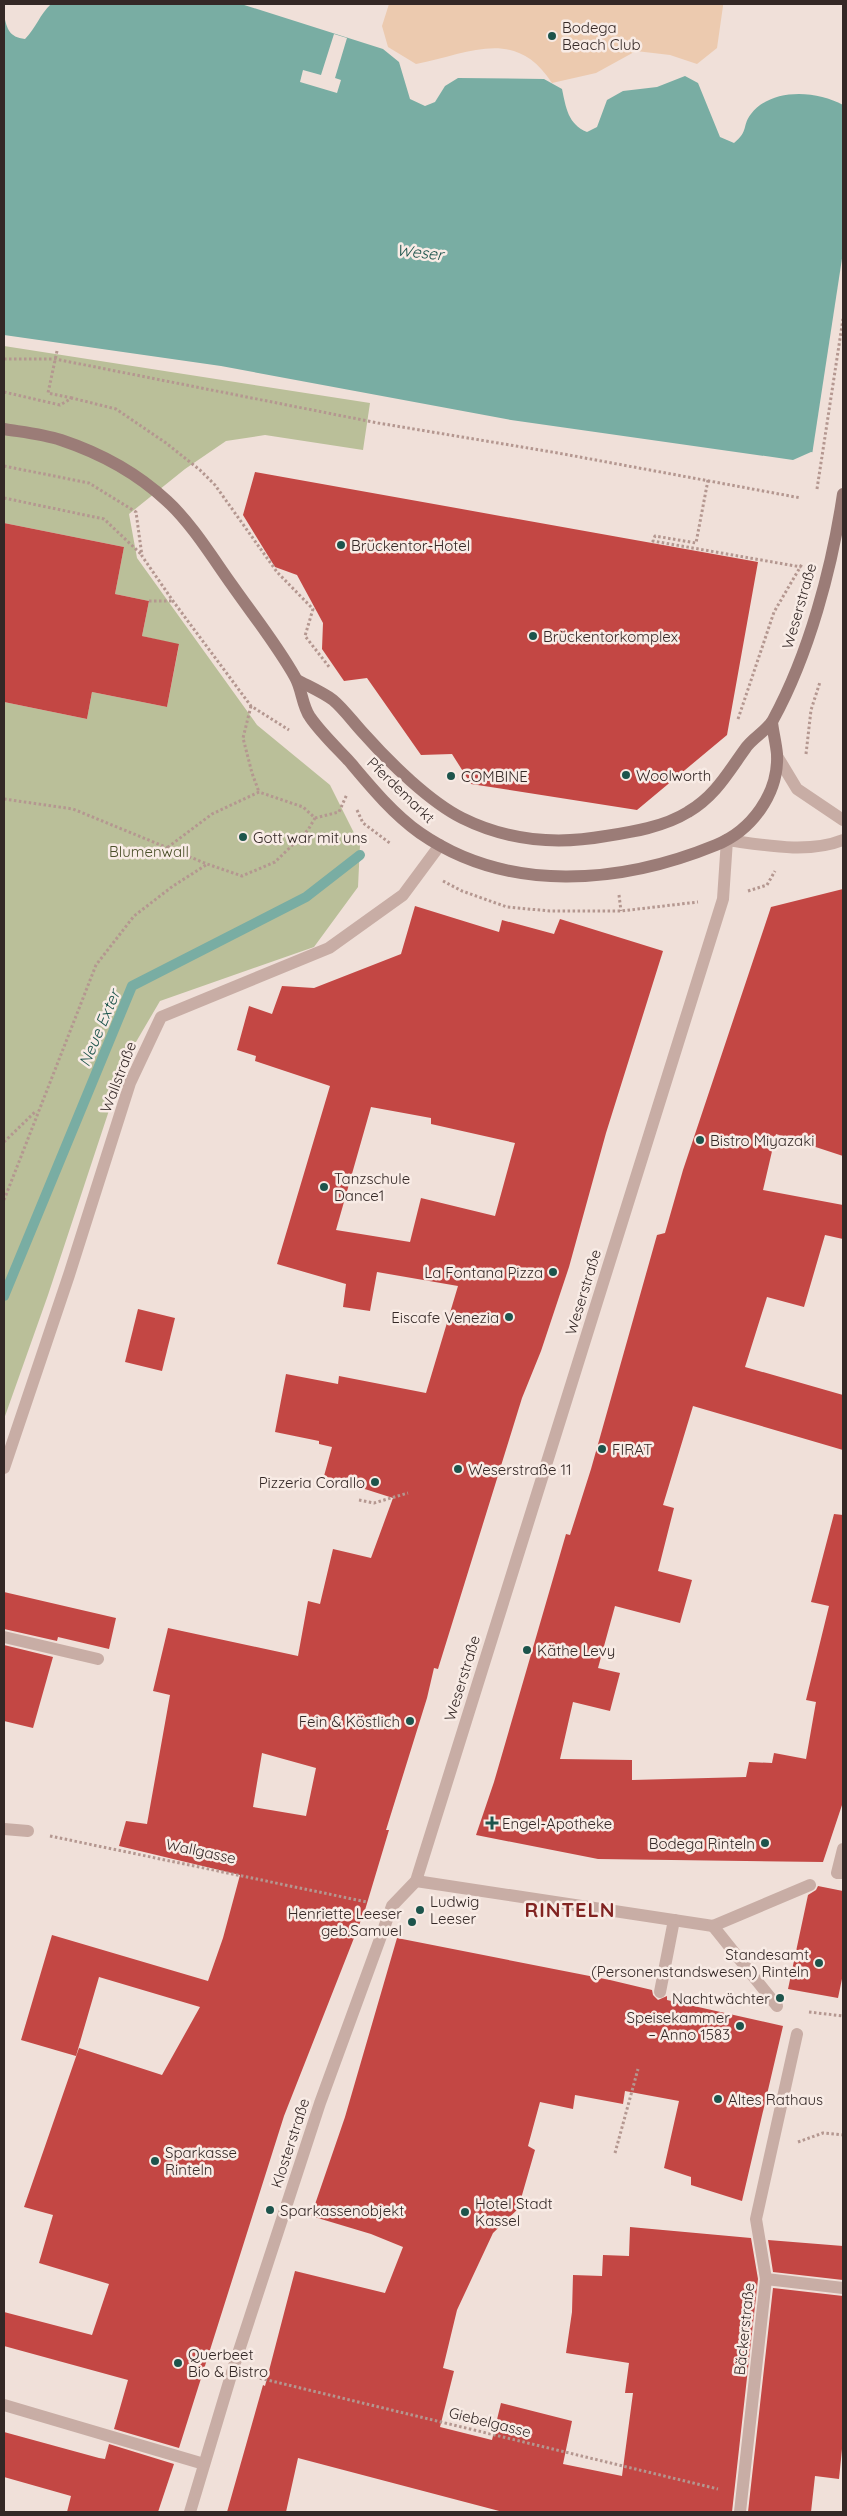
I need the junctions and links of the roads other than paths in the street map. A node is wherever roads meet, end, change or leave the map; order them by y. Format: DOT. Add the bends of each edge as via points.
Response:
graph roads {
  1 [pos="4,429"];
  2 [pos="843,494"];
  3 [pos="297,680"];
  4 [pos="772,722"];
  5 [pos="777,756"];
  6 [pos="686,813"];
  7 [pos="843,820"];
  8 [pos="727,840"];
  9 [pos="843,840"];
  10 [pos="440,846"];
  11 [pos="4,1468"];
  12 [pos="4,1637"];
  13 [pos="98,1659"];
  14 [pos="4,1828"];
  15 [pos="28,1831"];
  16 [pos="843,1849"];
  17 [pos="840,1873"];
  18 [pos="416,1881"];
  19 [pos="810,1885"];
  20 [pos="674,1920"];
  21 [pos="713,1926"];
  22 [pos="660,1992"];
  23 [pos="777,2006"];
  24 [pos="797,2034"];
  25 [pos="766,2279"];
  26 [pos="843,2288"];
  27 [pos="4,2405"];
  28 [pos="204,2464"];
  29 [pos="190,2512"];
  30 [pos="740,2512"];
  1 -- 3 [label="main road, Pferdemarkt" via="60,440 123,467 168,502 203,544"];
  2 -- 4 [label="main road, Weserstraße" via="839,524 806,647"];
  3 -- 6 [label="main road, Pferdemarkt" via="332,700 386,758 440,803 492,831 540,841 576,842 655,826"];
  3 -- 10 [label="main road, Pferdemarkt" via="308,715 397,813"];
  4 -- 5 [label="main road"];
  4 -- 6 [label="main road, Weserstraße" via="747,747 727,777"];
  5 -- 7 [label="street" via="797,789"];
  5 -- 8 [label="main road" via="766,799 743,830"];
  8 -- 9 [label="street" via="788,847 832,844"];
  8 -- 10 [label="main road, Pferdemarkt" via="669,863 617,874 581,877 534,875 505,869 483,864"];
  8 -- 18 [label="street, Weserstraße" via="723,900"];
  10 -- 11 [label="street, Wallstraße" via="403,895 329,948 161,1017 130,1083"];
  12 -- 13 [label="street"];
  14 -- 15 [label="street"];
  16 -- 17 [label="street"];
  18 -- 20 [label="street"];
  18 -- 28 [label="street, Klosterstraße" via="392,1906 320,2103"];
  19 -- 21 [label="street"];
  20 -- 21 [label="street"];
  20 -- 22 [label="street"];
  21 -- 23 [label="street"];
  24 -- 25 [label="street, Bäckerstraße" via="756,2219"];
  25 -- 26 [label="street"];
  25 -- 30 [label="street, Bäckerstraße"];
  27 -- 28 [label="street"];
  28 -- 29 [label="street, Klosterstraße"];
}
